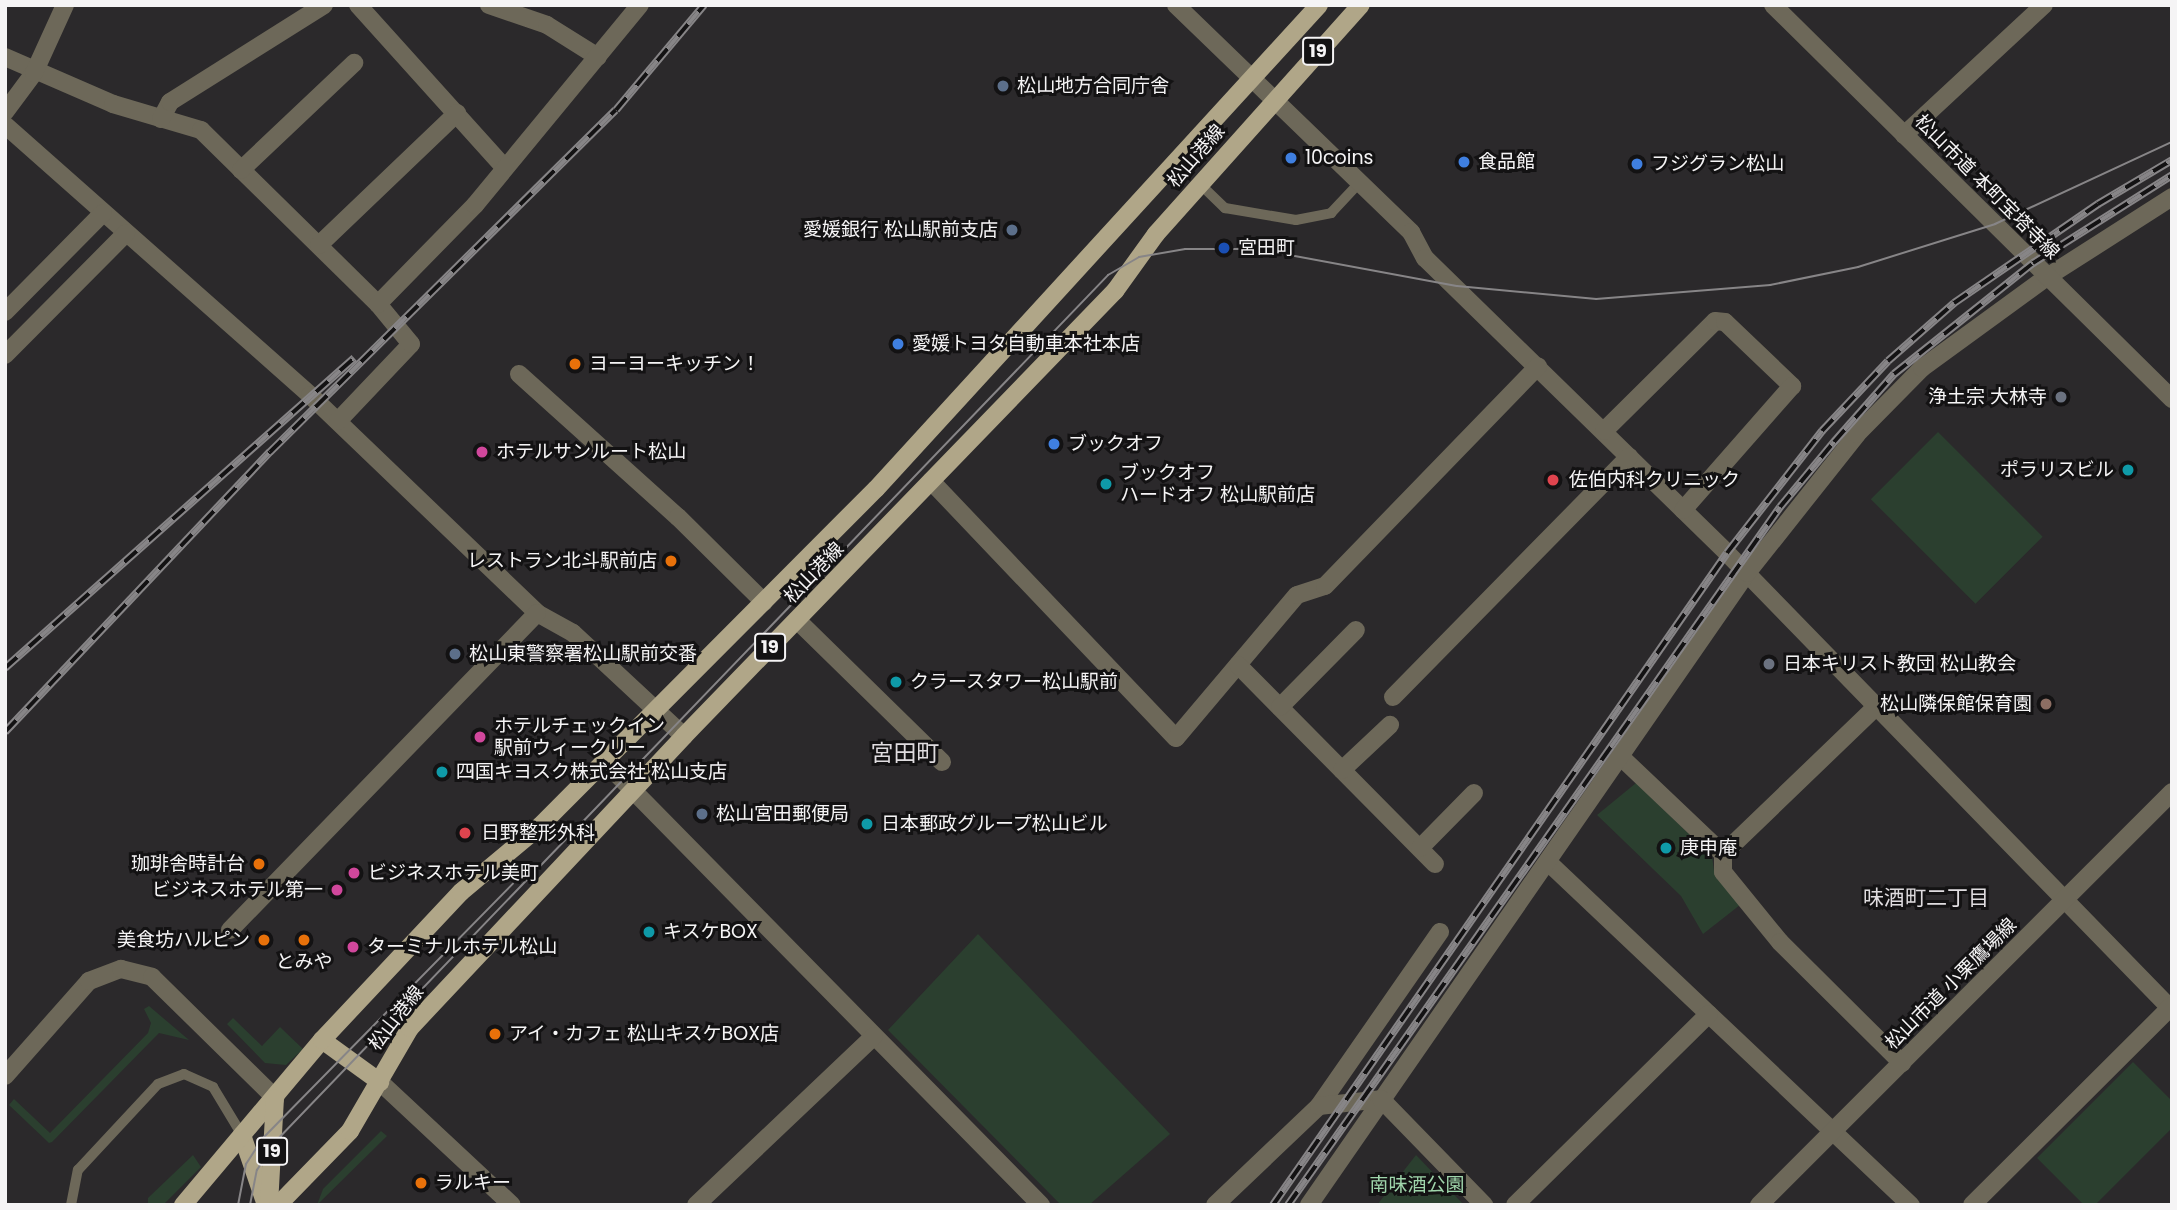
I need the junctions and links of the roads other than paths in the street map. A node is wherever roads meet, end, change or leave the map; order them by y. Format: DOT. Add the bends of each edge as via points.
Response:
graph roads {
  1 [pos="65,5"];
  2 [pos="324,5"];
  3 [pos="358,5"];
  4 [pos="489,5"];
  5 [pos="640,5"];
  6 [pos="1176,5"];
  7 [pos="1319,5"];
  8 [pos="1361,5"];
  9 [pos="1773,5"];
  10 [pos="2044,5"];
  11 [pos="5,57"];
  12 [pos="598,57"];
  13 [pos="354,63"];
  14 [pos="34,73"];
  15 [pos="1249,79"];
  16 [pos="1275,97"];
  17 [pos="5,112"];
  18 [pos="457,113"];
  19 [pos="161,119"];
  20 [pos="5,125"];
  21 [pos="1905,135"];
  22 [pos="505,168"];
  23 [pos="242,170"];
  24 [pos="1360,182"];
  25 [pos="1200,184"];
  26 [pos="2172,197"];
  27 [pos="103,213"];
  28 [pos="126,233"];
  29 [pos="319,245"];
  30 [pos="2047,277"];
  31 [pos="377,304"];
  32 [pos="5,312"];
  33 [pos="5,355"];
  34 [pos="1538,366"];
  35 [pos="519,374"];
  36 [pos="2172,399"];
  37 [pos="338,421"];
  38 [pos="1604,431"];
  39 [pos="1629,457"];
  40 [pos="931,481"];
  41 [pos="1683,510"];
  42 [pos="1746,573"];
  43 [pos="764,603"];
  44 [pos="537,612"];
  45 [pos="797,620"];
  46 [pos="1356,631"];
  47 [pos="1238,665"];
  48 [pos="1393,697"];
  49 [pos="1280,707"];
  50 [pos="1876,707"];
  51 [pos="653,711"];
  52 [pos="1390,726"];
  53 [pos="684,736"];
  54 [pos="1622,758"];
  55 [pos="604,761"];
  56 [pos="942,762"];
  57 [pos="1342,770"];
  58 [pos="636,789"];
  59 [pos="2172,792"];
  60 [pos="1474,793"];
  61 [pos="1420,848"];
  62 [pos="1723,854"];
  63 [pos="1549,863"];
  64 [pos="1435,864"];
  65 [pos="2064,901"];
  66 [pos="230,930"];
  67 [pos="1440,932"];
  68 [pos="2171,1008"];
  69 [pos="1709,1014"];
  70 [pos="874,1036"];
  71 [pos="322,1040"];
  72 [pos="1902,1063"];
  73 [pos="5,1076"];
  74 [pos="380,1082"];
  75 [pos="275,1098"];
  76 [pos="1381,1099"];
  77 [pos="1320,1105"];
  78 [pos="1834,1130"];
  79 [pos="242,1135"];
  80 [pos="71,1205"];
  81 [pos="183,1205"];
  82 [pos="267,1205"];
  83 [pos="278,1205"];
  84 [pos="512,1205"];
  85 [pos="696,1205"];
  86 [pos="1041,1205"];
  87 [pos="1214,1205"];
  88 [pos="1309,1205"];
  89 [pos="1484,1205"];
  90 [pos="1515,1205"];
  91 [pos="1759,1205"];
  92 [pos="1911,1205"];
  93 [pos="1972,1205"];
  1 -- 14 [label="street"];
  2 -- 19 [label="street" via="170,102"];
  3 -- 18 [label="street"];
  4 -- 12 [label="street" via="547,25"];
  5 -- 12 [label="street"];
  6 -- 15 [label="street"];
  7 -- 15 [label="main road, 松山港線 / 19"];
  8 -- 16 [label="main road, 松山港線 / 19"];
  9 -- 21 [label="street, 松山市道 本町宝塔寺線"];
  10 -- 21 [label="street"];
  11 -- 14 [label="street"];
  12 -- 22 [label="street"];
  13 -- 23 [label="street"];
  14 -- 17 [label="street"];
  14 -- 19 [label="street"];
  15 -- 16 [label="street"];
  15 -- 43 [label="main road, 松山港線 / 19" via="1189,151"];
  16 -- 24 [label="street"];
  16 -- 25 [label="main road, 松山港線 / 19"];
  18 -- 22 [label="street"];
  18 -- 29 [label="street"];
  19 -- 23 [label="street" via="201,130"];
  20 -- 27 [label="street"];
  21 -- 30 [label="street, 松山市道 本町宝塔寺線"];
  22 -- 31 [label="street" via="475,205"];
  23 -- 29 [label="street"];
  24 -- 25 [label="lane" via="1331,212 1296,220 1225,208"];
  24 -- 34 [label="street" via="1411,232 1425,258"];
  25 -- 40 [label="main road, 松山港線 / 19" via="1115,291"];
  26 -- 30 [label="street"];
  27 -- 28 [label="street"];
  27 -- 32 [label="street"];
  28 -- 33 [label="street"];
  28 -- 37 [label="street"];
  29 -- 31 [label="street"];
  30 -- 36 [label="street, 松山市道 本町宝塔寺線"];
  30 -- 42 [label="street" via="1922,368 1857,434"];
  31 -- 37 [label="street" via="411,344"];
  34 -- 38 [label="street"];
  34 -- 47 [label="street" via="1325,586 1297,595"];
  35 -- 43 [label="street" via="678,517"];
  37 -- 44 [label="street"];
  38 -- 39 [label="street"];
  38 -- 41 [label="street" via="1715,321 1725,321 1791,386"];
  39 -- 41 [label="street"];
  39 -- 48 [label="street"];
  40 -- 45 [label="main road, 松山港線 / 19"];
  40 -- 47 [label="street" via="1176,738"];
  41 -- 42 [label="street"];
  42 -- 50 [label="street"];
  42 -- 54 [label="street"];
  43 -- 51 [label="main road, 松山港線 / 19"];
  44 -- 51 [label="street" via="573,633"];
  44 -- 66 [label="street"];
  45 -- 53 [label="main road, 松山港線 / 19"];
  45 -- 56 [label="street"];
  46 -- 49 [label="street"];
  47 -- 49 [label="street"];
  49 -- 57 [label="street"];
  50 -- 62 [label="street"];
  50 -- 65 [label="street"];
  51 -- 53 [label="street"];
  51 -- 55 [label="main road, 松山港線 / 19"];
  52 -- 57 [label="street"];
  53 -- 58 [label="main road, 松山港線 / 19"];
  54 -- 62 [label="street"];
  54 -- 63 [label="street"];
  55 -- 58 [label="street"];
  55 -- 71 [label="main road, 松山港線 / 19" via="541,825 461,892"];
  57 -- 61 [label="street"];
  58 -- 70 [label="street"];
  58 -- 74 [label="main road, 松山港線 / 19" via="410,1028"];
  59 -- 65 [label="street, 松山市道 小栗鷹場線"];
  60 -- 61 [label="street"];
  61 -- 64 [label="street"];
  62 -- 72 [label="street" via="1723,872 1780,942"];
  63 -- 69 [label="street"];
  63 -- 76 [label="street"];
  65 -- 68 [label="street"];
  65 -- 72 [label="street, 松山市道 小栗鷹場線"];
  67 -- 77 [label="street"];
  68 -- 93 [label="street"];
  69 -- 78 [label="street"];
  69 -- 90 [label="street"];
  70 -- 85 [label="street"];
  70 -- 86 [label="street"];
  71 -- 74 [label="main road"];
  71 -- 75 [label="main road, 松山港線 / 19"];
  72 -- 78 [label="street, 松山市道 小栗鷹場線"];
  73 -- 75 [label="street" via="89,981 121,969 152,977"];
  74 -- 83 [label="main road, 松山港線 / 19" via="350,1131"];
  74 -- 84 [label="street"];
  75 -- 79 [label="main road, 松山港線 / 19"];
  75 -- 82 [label="main road, 19"];
  76 -- 77 [label="street"];
  76 -- 88 [label="street"];
  76 -- 89 [label="street"];
  77 -- 87 [label="street"];
  78 -- 91 [label="street, 松山市道 小栗鷹場線"];
  78 -- 92 [label="street"];
  79 -- 80 [label="lane" via="213,1087 184,1074 158,1084 78,1170"];
  79 -- 81 [label="main road, 松山港線 / 19"];
  79 -- 82 [label="main road, 19"];
}
